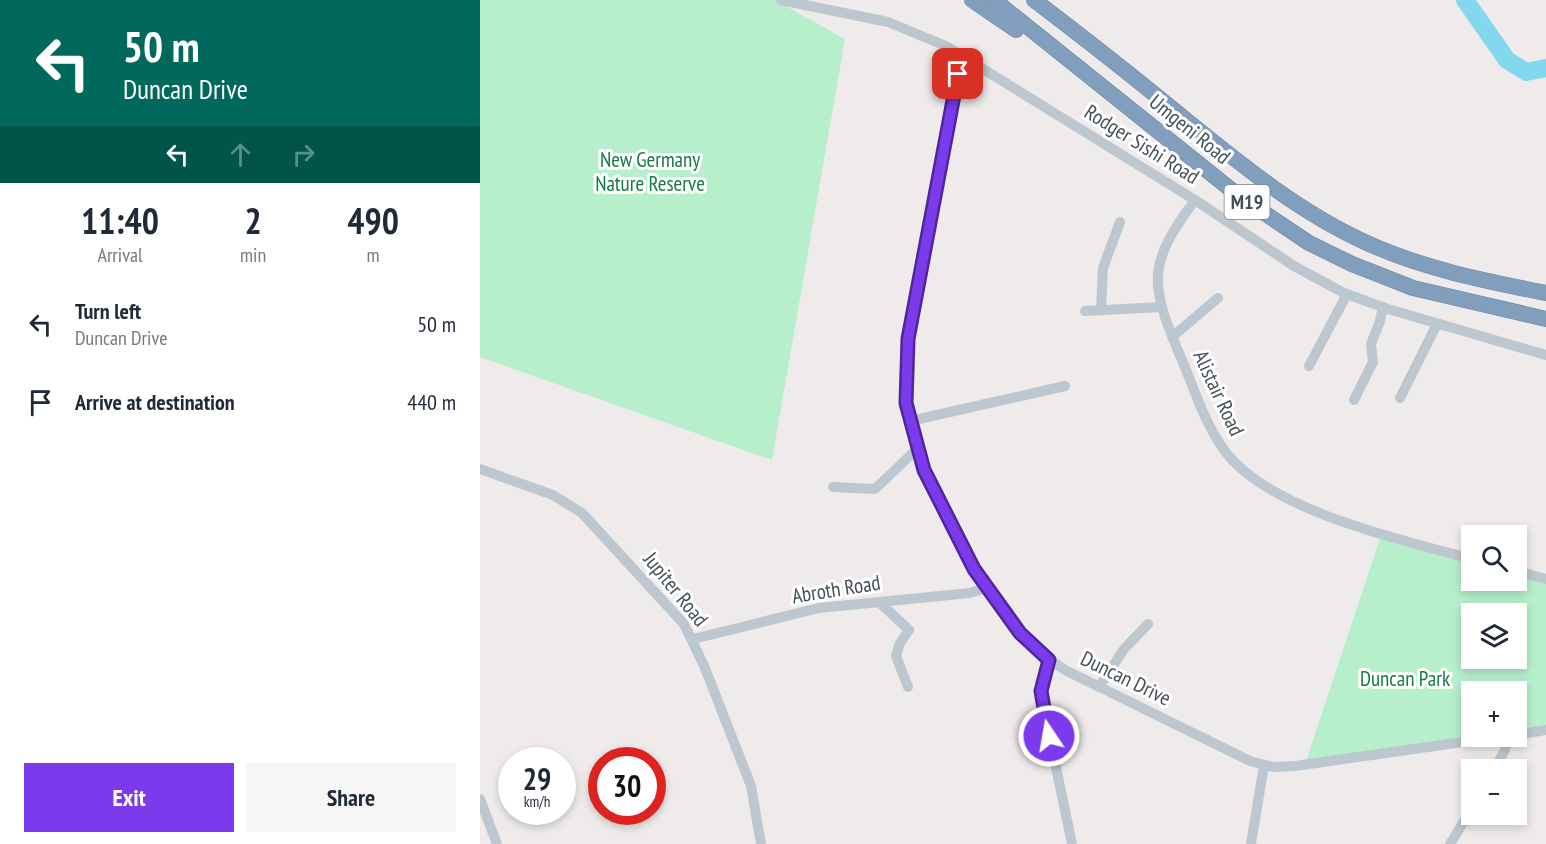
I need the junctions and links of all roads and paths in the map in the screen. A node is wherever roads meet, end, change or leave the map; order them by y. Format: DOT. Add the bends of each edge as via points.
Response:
graph roads {
  1 [pos="781,0"];
  2 [pos="972,0"];
  3 [pos="994,0"];
  4 [pos="1034,0"];
  5 [pos="1050,0"];
  6 [pos="962,55"];
  7 [pos="1111,59"];
  8 [pos="1163,134"];
  9 [pos="1195,200"];
  10 [pos="1120,222"];
  11 [pos="1546,293"];
  12 [pos="1347,294"];
  13 [pos="1218,298"];
  14 [pos="1161,307"];
  15 [pos="1383,307"];
  16 [pos="1101,309"];
  17 [pos="1085,310"];
  18 [pos="1546,319"];
  19 [pos="1437,324"];
  20 [pos="1172,337"];
  21 [pos="1546,355"];
  22 [pos="1309,366"];
  23 [pos="1065,386"];
  24 [pos="1400,398"];
  25 [pos="1353,400"];
  26 [pos="910,421"];
  27 [pos="917,449"];
  28 [pos="480,469"];
  29 [pos="832,487"];
  30 [pos="1461,556"];
  31 [pos="1527,575"];
  32 [pos="1546,579"];
  33 [pos="986,588"];
  34 [pos="879,602"];
  35 [pos="1148,624"];
  36 [pos="693,639"];
  37 [pos="1049,660"];
  38 [pos="908,687"];
  39 [pos="1099,687"];
  40 [pos="1546,730"];
  41 [pos="1527,733"];
  42 [pos="1461,743"];
  43 [pos="1264,765"];
  44 [pos="480,799"];
  45 [pos="1462,825"];
  46 [pos="497,844"];
  47 [pos="761,844"];
  48 [pos="1072,844"];
  49 [pos="1251,844"];
  50 [pos="1450,844"];
  1 -- 6 [label="street, Rodger Sishi Road" via="888,22"];
  2 -- 8 [label="highway"];
  3 -- 8 [label="highway, Umgeni Road / M19"];
  4 -- 7 [label="highway, Umgeni Road / M19"];
  5 -- 7 [label="highway"];
  6 -- 9 [label="street, Rodger Sishi Road"];
  6 -- 26 [label="street, Duncan Drive" via="908,339 905,385"];
  7 -- 11 [label="highway, Umgeni Road / M19" via="1276,190 1338,229 1427,265"];
  8 -- 18 [label="highway, Umgeni Road / M19" via="1258,210 1334,256 1444,297"];
  9 -- 12 [label="street, Rodger Sishi Road" via="1294,266"];
  9 -- 14 [label="street, Alistair Road" via="1168,237 1159,257"];
  10 -- 16 [label="street" via="1103,268"];
  12 -- 15 [label="street, Rodger Sishi Road"];
  12 -- 22 [label="street"];
  13 -- 20 [label="street"];
  14 -- 16 [label="street"];
  14 -- 20 [label="street, Alistair Road"];
  15 -- 19 [label="street, Rodger Sishi Road"];
  15 -- 25 [label="street" via="1371,344 1373,362"];
  16 -- 17 [label="street"];
  19 -- 21 [label="street, Rodger Sishi Road"];
  19 -- 24 [label="street"];
  20 -- 30 [label="street, Alistair Road" via="1218,441 1250,475 1278,493 1356,527"];
  23 -- 26 [label="street"];
  26 -- 27 [label="street, Duncan Drive"];
  27 -- 29 [label="street" via="875,489"];
  27 -- 33 [label="street, Duncan Drive" via="965,553"];
  28 -- 36 [label="street, Jupiter Road" via="553,495 582,513"];
  31 -- 32 [label="street"];
  33 -- 34 [label="street, Abroth Road"];
  33 -- 37 [label="street, Duncan Drive" via="1020,633"];
  34 -- 36 [label="street, Abroth Road" via="819,608"];
  34 -- 38 [label="street" via="909,630 896,656"];
  35 -- 39 [label="street" via="1124,649"];
  36 -- 47 [label="street, Jupiter Road" via="751,786"];
  37 -- 39 [label="street, Duncan Drive"];
  37 -- 48 [label="street" via="1041,681 1043,705"];
  39 -- 43 [label="street, Duncan Drive"];
  40 -- 41 [label="street"];
  42 -- 43 [label="street, Duncan Drive" via="1305,765"];
  43 -- 49 [label="street"];
  44 -- 46 [label="street"];
  45 -- 50 [label="street"];
}
